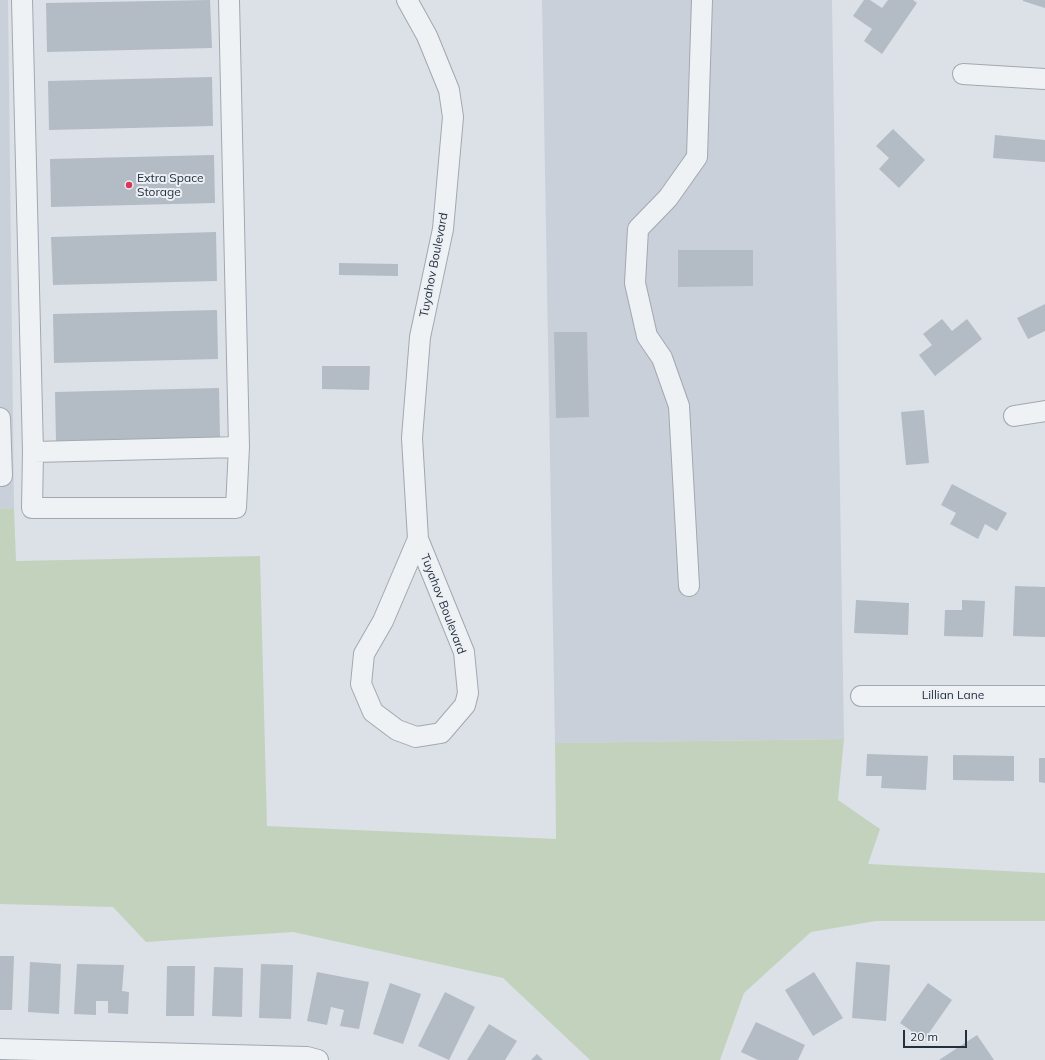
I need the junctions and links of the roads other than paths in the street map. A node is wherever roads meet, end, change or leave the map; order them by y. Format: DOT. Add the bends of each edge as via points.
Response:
graph roads {
  1 [pos="22,0"];
  2 [pos="228,0"];
  3 [pos="407,0"];
  4 [pos="702,0"];
  5 [pos="963,74"];
  6 [pos="1045,78"];
  7 [pos="1045,411"];
  8 [pos="1014,416"];
  9 [pos="0,418"];
  10 [pos="239,447"];
  11 [pos="33,452"];
  12 [pos="0,476"];
  13 [pos="418,539"];
  14 [pos="689,586"];
  15 [pos="860,696"];
  16 [pos="1045,696"];
  17 [pos="0,1049"];
  18 [pos="318,1060"];
  1 -- 11 [label="street"];
  2 -- 10 [label="street"];
  3 -- 13 [label="street, Tuyahov Boulevard" via="427,36 449,90 453,117 443,229 420,337 412,438"];
  4 -- 14 [label="street" via="696,157 668,198 638,229 635,283 647,336 662,358 679,406"];
  5 -- 6 [label="street"];
  7 -- 8 [label="street"];
  9 -- 12 [label="street"];
  10 -- 11 [label="street"];
  10 -- 11 [label="street" via="236,508 32,508"];
  13 -- 13 [label="street, Tuyahov Boulevard" via="382,622 364,654 360,684 373,712 396,730 416,737 441,733 465,705 468,693 464,652"];
  15 -- 16 [label="street, Lillian Lane"];
  17 -- 18 [label="street" via="307,1057"];
}
